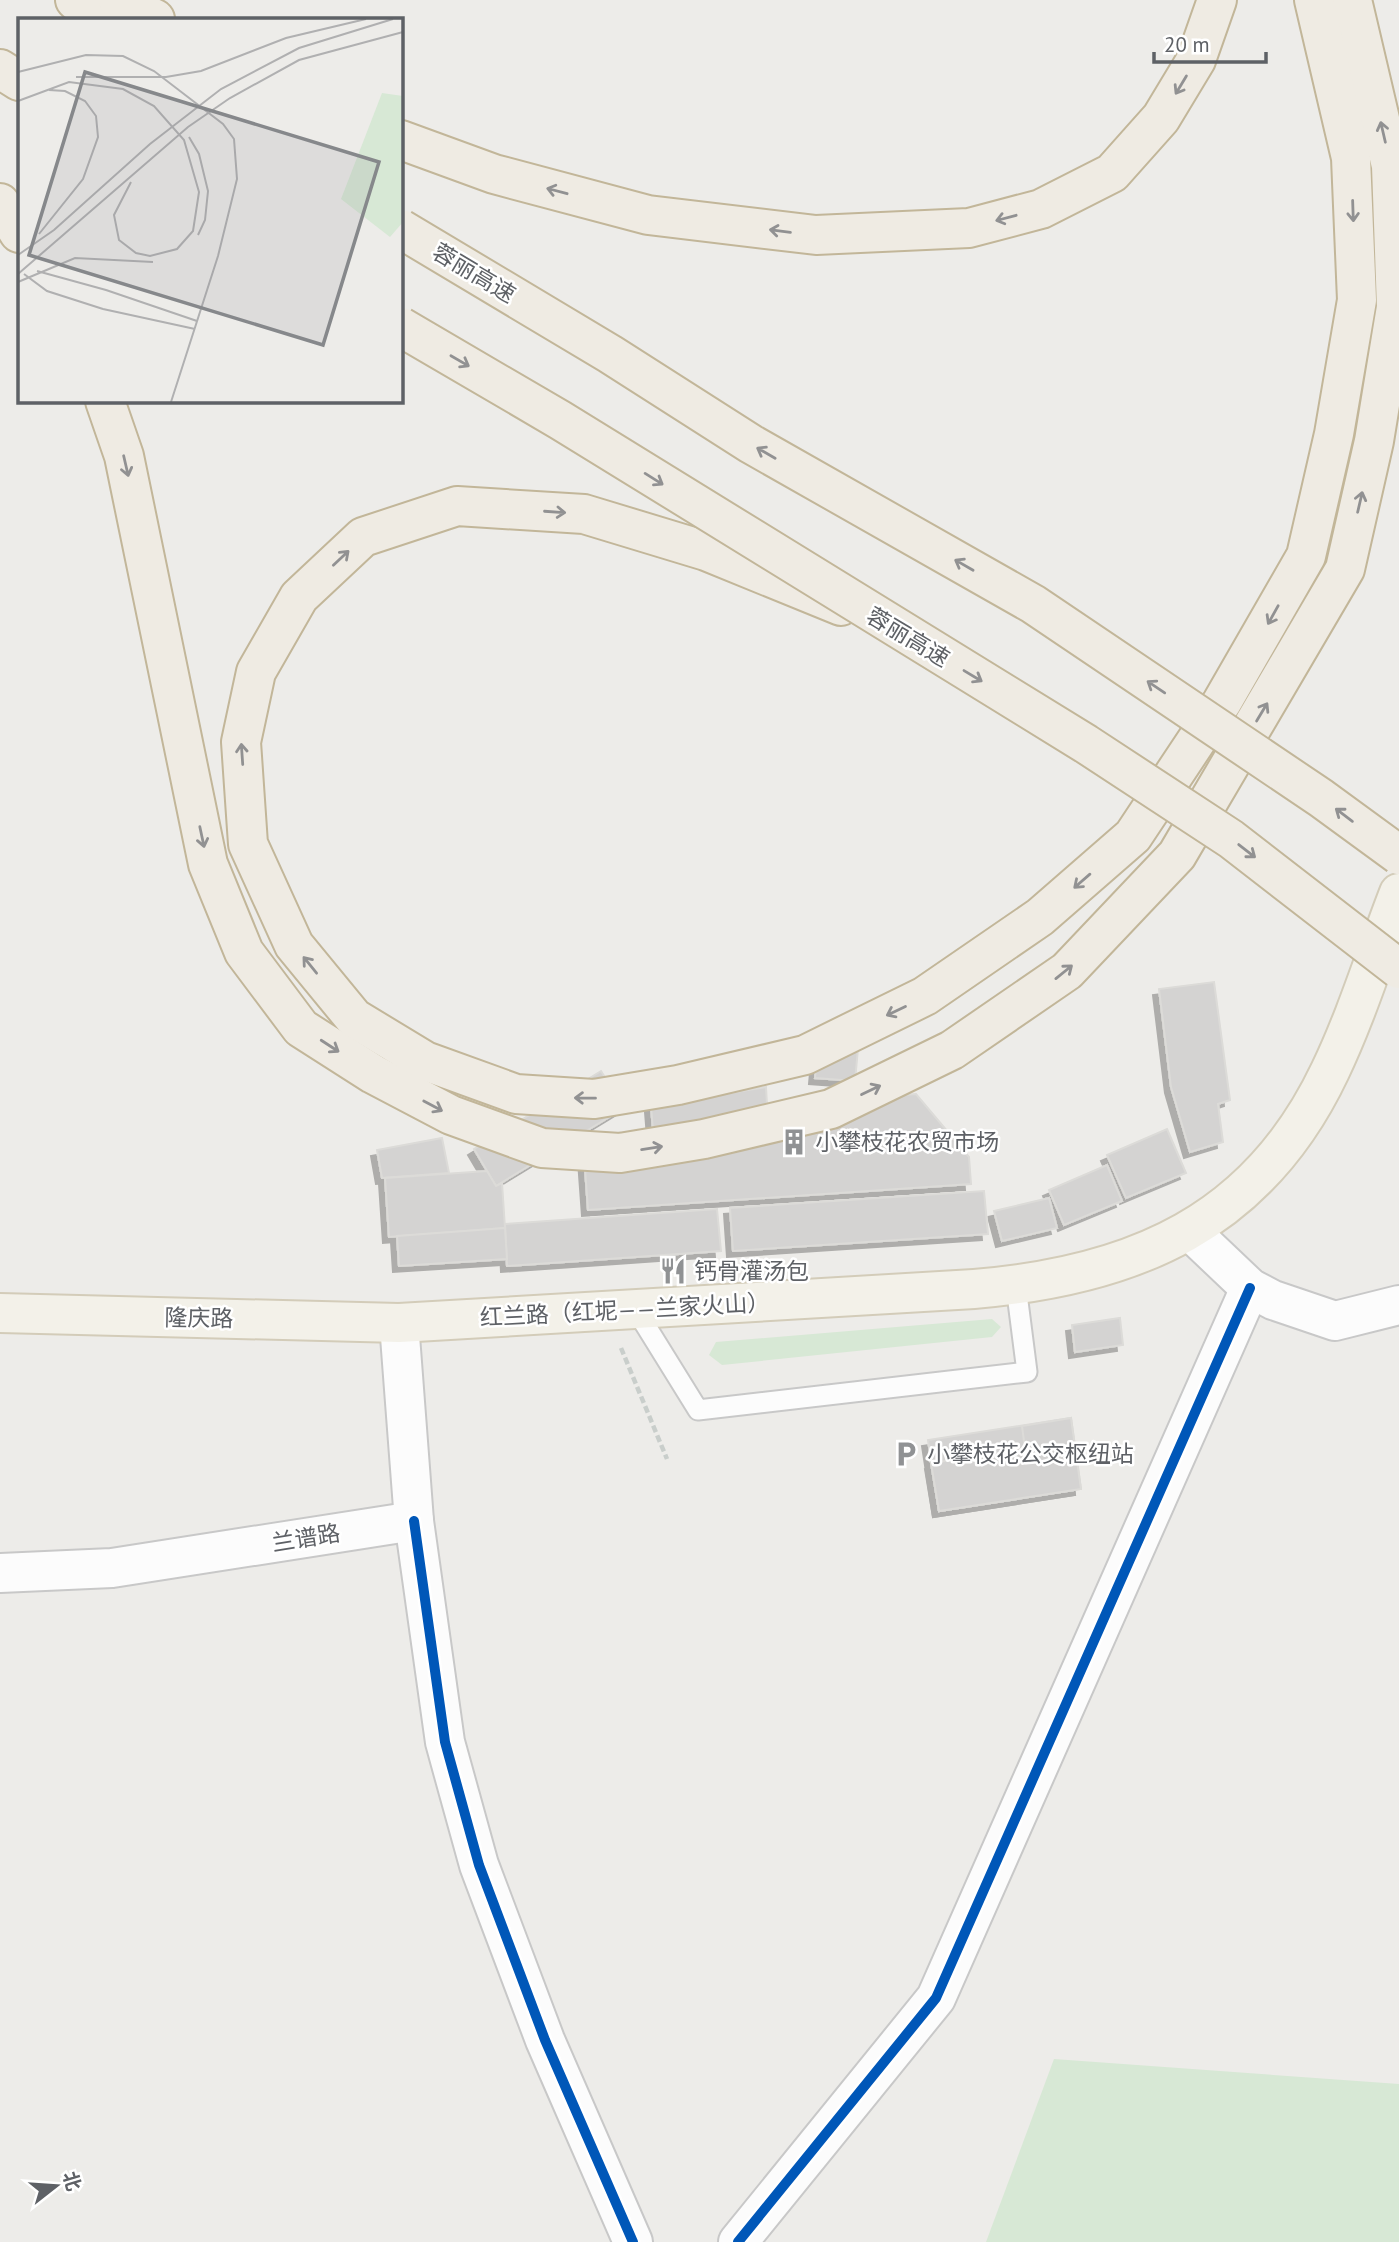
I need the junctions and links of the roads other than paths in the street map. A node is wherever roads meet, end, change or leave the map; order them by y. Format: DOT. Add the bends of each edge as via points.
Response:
graph roads {
  1 [pos="75,0"];
  2 [pos="118,0"];
  3 [pos="1217,0"];
  4 [pos="1314,0"];
  5 [pos="1352,0"];
  6 [pos="1363,0"];
  7 [pos="99,18"];
  8 [pos="153,18"];
  9 [pos="0,69"];
  10 [pos="18,80"];
  11 [pos="1399,100"];
  12 [pos="402,140"];
  13 [pos="0,203"];
  14 [pos="402,230"];
  15 [pos="18,231"];
  16 [pos="402,328"];
  17 [pos="105,402"];
  18 [pos="889,625"];
  19 [pos="1399,856"];
  20 [pos="1399,893"];
  21 [pos="1399,970"];
  22 [pos="1190,1231"];
  23 [pos="1016,1286"];
  24 [pos="1250,1288"];
  25 [pos="1399,1305"];
  26 [pos="621,1310"];
  27 [pos="0,1313"];
  28 [pos="399,1323"];
  29 [pos="414,1521"];
  30 [pos="0,1573"];
  31 [pos="632,2242"];
  32 [pos="738,2242"];
  1 -- 7 [label="highway"];
  2 -- 8 [label="highway"];
  3 -- 12 [label="highway, one-way" via="1196,60 1161,118 1112,173 1041,209 969,228 816,235 648,215 494,174"];
  4 -- 18 [label="highway, one-way, bridge" via="1351,158 1357,300 1334,434 1306,556 1222,702 1133,836 1040,917 925,996 805,1055 594,1099 516,1094 425,1061 354,1018 293,945 248,844 241,742 256,672 299,597 363,537 457,506 584,514 706,551"];
  17 -- 5 [label="highway, one-way, bridge" via="124,456 208,864 244,952 301,1028 373,1074 451,1115 542,1148 620,1153 831,1109 952,1050 1076,961 1177,855 1345,569 1374,441 1396,307 1391,166"];
  6 -- 11 [label="highway"];
  9 -- 10 [label="highway"];
  13 -- 15 [label="highway"];
  19 -- 14 [label="highway, 蓉丽高速, one-way, bridge" via="1321,798 1033,604 751,444"];
  16 -- 18 [label="highway, 蓉丽高速, one-way, bridge"];
  18 -- 21 [label="highway, 蓉丽高速, one-way, bridge" via="1086,744 1231,839"];
  20 -- 22 [label="main road, 红兰路（红坭——兰家火山）" via="1331,1071 1298,1130 1251,1186"];
  22 -- 23 [label="main road, 红兰路（红坭——兰家火山）" via="1121,1262"];
  22 -- 24 [label="street"];
  23 -- 26 [label="main road, 红兰路（红坭——兰家火山）"];
  23 -- 26 [label="lane" via="1027,1372 698,1410"];
  24 -- 25 [label="street" via="1335,1321"];
  24 -- 32 [label="street" via="936,1997"];
  26 -- 28 [label="main road, 红兰路（红坭——兰家火山）"];
  27 -- 28 [label="main road, 隆庆路"];
  28 -- 29 [label="street"];
  29 -- 30 [label="street, 兰谱路" via="112,1568"];
  29 -- 31 [label="street" via="445,1742 479,1864 545,2040"];
}
